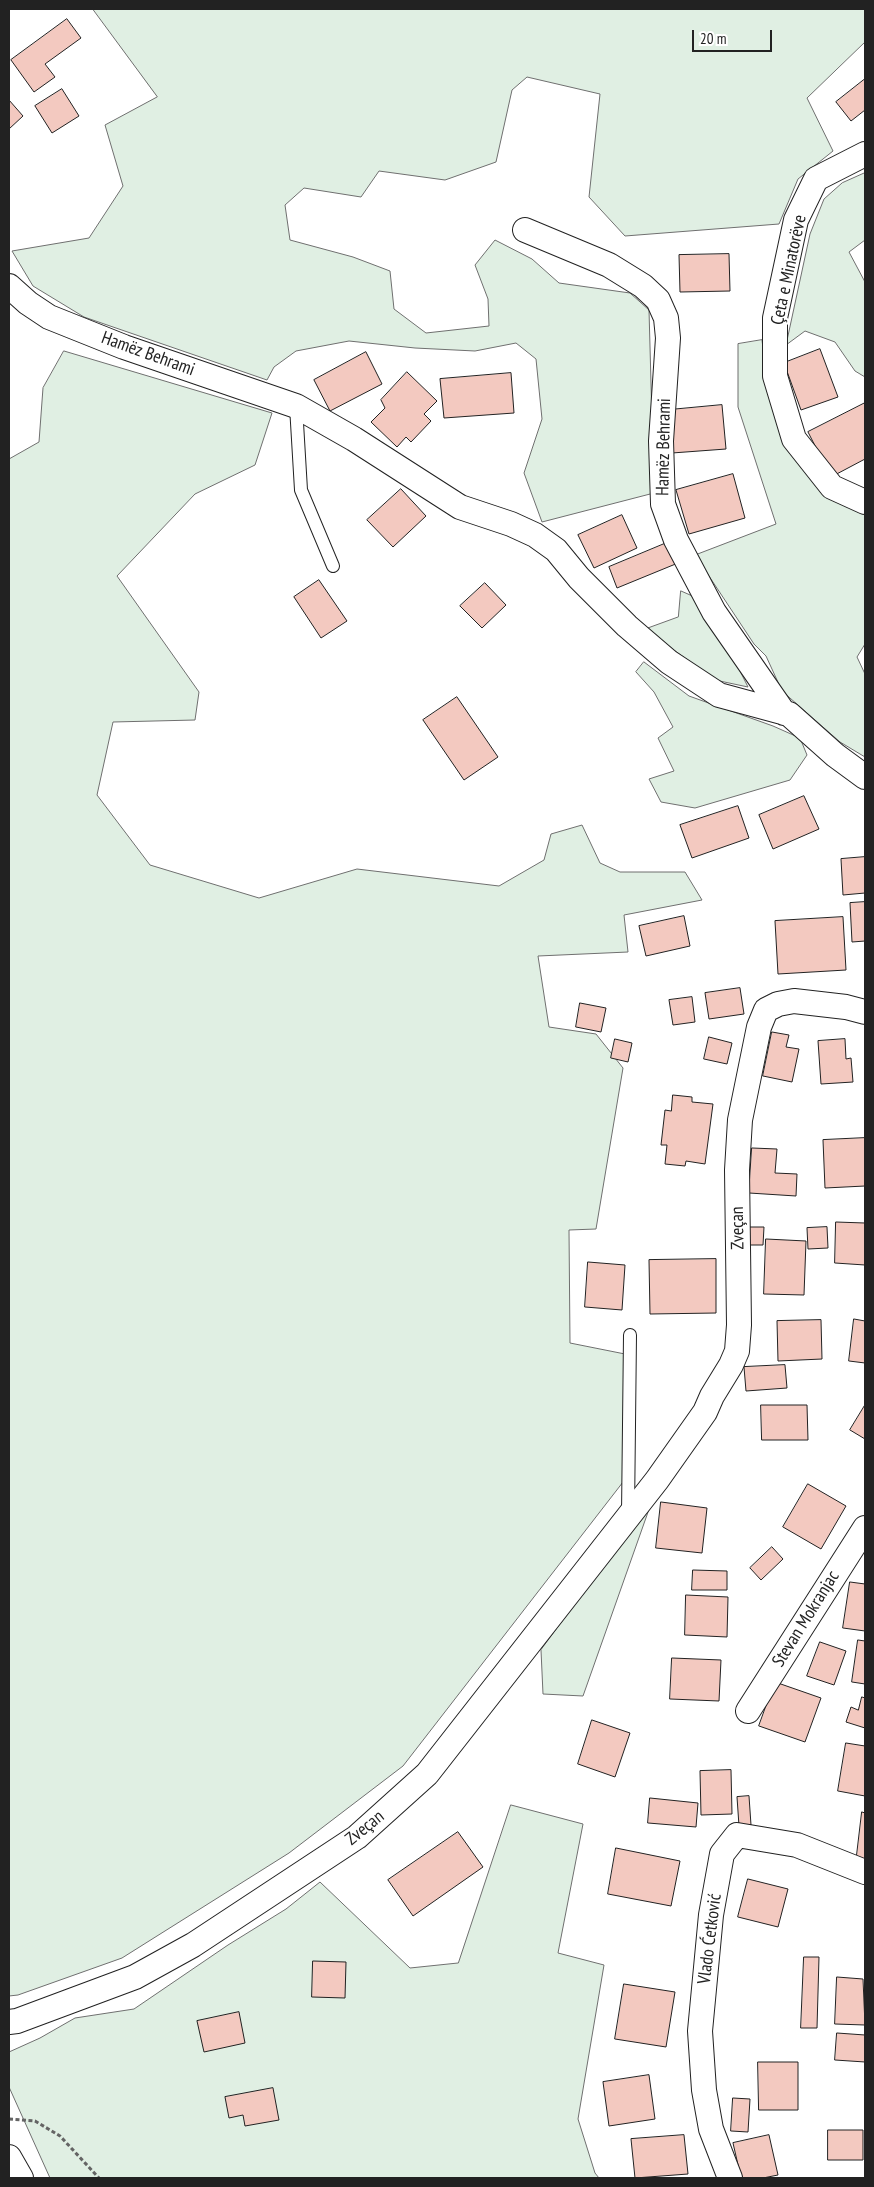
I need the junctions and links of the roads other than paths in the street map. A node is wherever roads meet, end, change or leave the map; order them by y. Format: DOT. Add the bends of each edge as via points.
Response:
graph roads {
  1 [pos="865,154"];
  2 [pos="526,230"];
  3 [pos="9,286"];
  4 [pos="296,406"];
  5 [pos="865,502"];
  6 [pos="333,566"];
  7 [pos="784,713"];
  8 [pos="865,777"];
  9 [pos="865,1012"];
  10 [pos="630,1335"];
  11 [pos="628,1517"];
  12 [pos="865,1528"];
  13 [pos="748,1711"];
  14 [pos="865,1872"];
  15 [pos="9,2022"];
  16 [pos="9,2157"];
  17 [pos="21,2178"];
  18 [pos="730,2178"];
  1 -- 5 [label="street, Çeta e Minatorëve" via="816,179 796,220 775,318 775,376 794,439 832,487"];
  2 -- 7 [label="street, Hamëz Behrami" via="609,265 643,286 658,300 666,318 668,338 661,441 663,504 676,540 714,612"];
  3 -- 4 [label="street, Hamëz Behrami" via="49,317 124,347"];
  4 -- 6 [label="lane" via="301,490"];
  4 -- 7 [label="street, Hamëz Behrami" via="460,507 535,535 556,550 627,626 669,662 719,695"];
  7 -- 8 [label="street, Hamëz Behrami"];
  9 -- 11 [label="street, Zveçan" via="794,1001 766,1010 747,1075 740,1120 737,1351 705,1412"];
  10 -- 11 [label="lane"];
  11 -- 15 [label="street, Zveçan" via="427,1774 357,1837 193,1945 135,1978"];
  12 -- 13 [label="street, Stevan Mokranjac"];
  14 -- 18 [label="street, Vlado Ćetković" via="797,1845 737,1835 722,1854 711,1915 700,2031 704,2090 711,2129"];
  16 -- 17 [label="street"];
}
